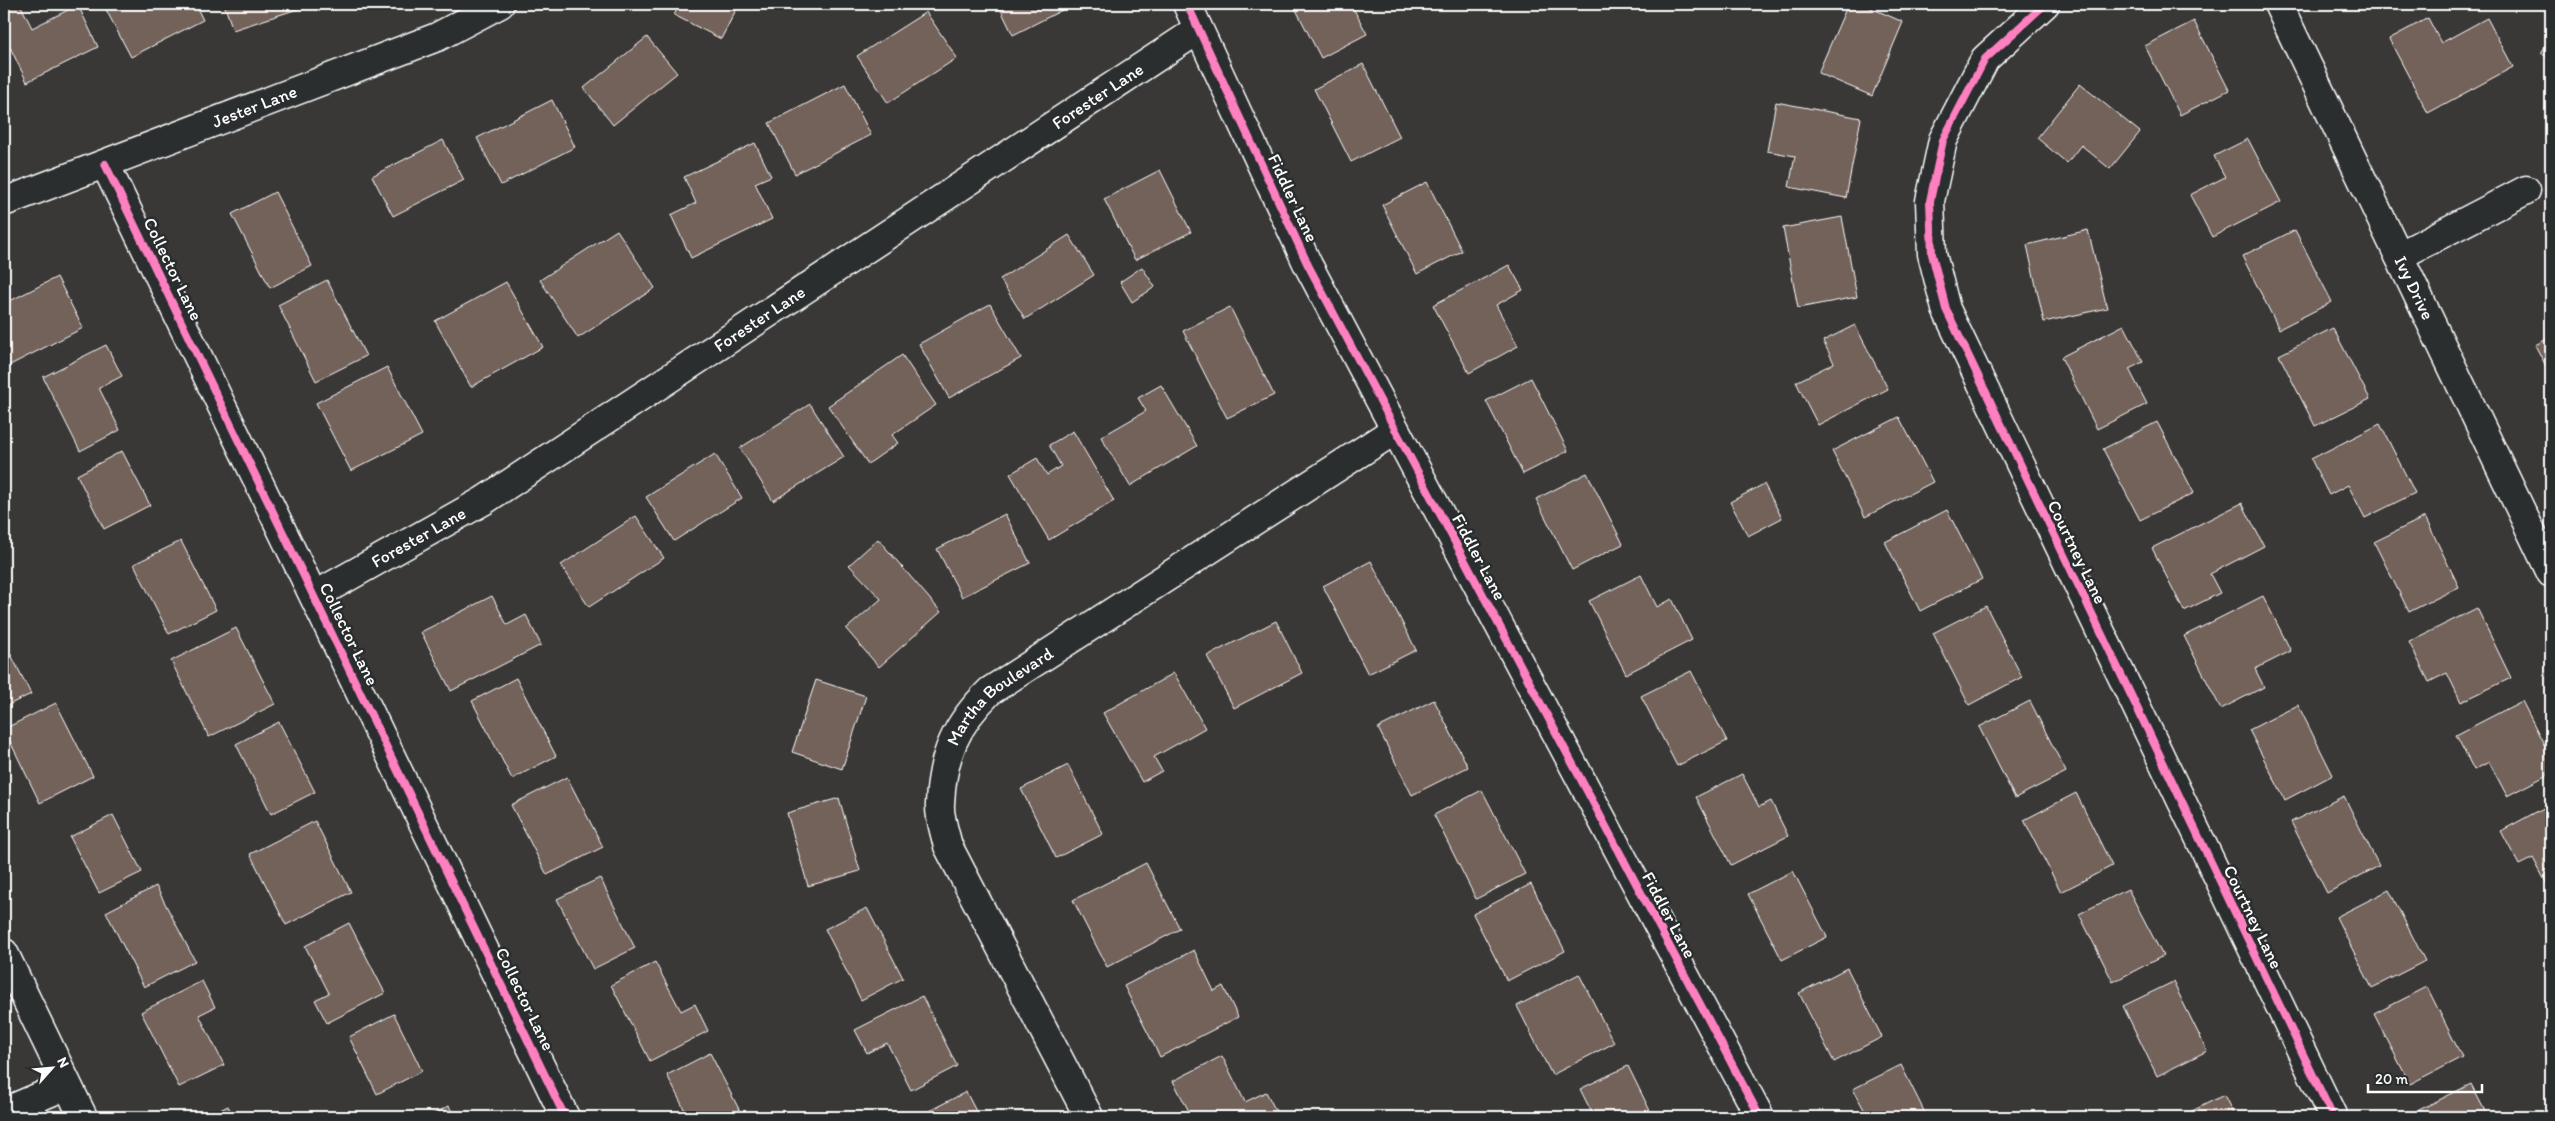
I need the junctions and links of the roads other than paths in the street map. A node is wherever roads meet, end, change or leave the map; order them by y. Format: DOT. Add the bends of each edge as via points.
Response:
graph roads {
  1 [pos="500,4"];
  2 [pos="1187,4"];
  3 [pos="2045,4"];
  4 [pos="2278,4"];
  5 [pos="1198,30"];
  6 [pos="105,164"];
  7 [pos="2526,190"];
  8 [pos="4,202"];
  9 [pos="2399,256"];
  10 [pos="1395,430"];
  11 [pos="2551,573"];
  12 [pos="314,596"];
  13 [pos="4,953"];
  14 [pos="67,1085"];
  15 [pos="4,1112"];
  16 [pos="83,1117"];
  17 [pos="565,1117"];
  18 [pos="1089,1117"];
  19 [pos="1760,1117"];
  20 [pos="2333,1117"];
  1 -- 6 [label="street, Jester Lane" via="436,37"];
  2 -- 5 [label="street, Fiddler Lane"];
  3 -- 20 [label="street, Courtney Lane" via="1985,59 1943,140 1930,201 1932,254 1944,300 1981,386"];
  4 -- 9 [label="street, Ivy Drive"];
  5 -- 10 [label="street, Fiddler Lane" via="1308,265"];
  5 -- 12 [label="street, Forester Lane" via="483,501"];
  6 -- 8 [label="street, Jester Lane"];
  6 -- 12 [label="street, Collector Lane"];
  7 -- 9 [label="street"];
  9 -- 11 [label="street, Ivy Drive"];
  10 -- 18 [label="street, Martha Boulevard" via="990,690 969,711 949,747 939,806 948,846"];
  10 -- 19 [label="street, Fiddler Lane"];
  12 -- 17 [label="street, Collector Lane"];
  13 -- 14 [label="street"];
  14 -- 15 [label="street"];
  14 -- 16 [label="street"];
}
